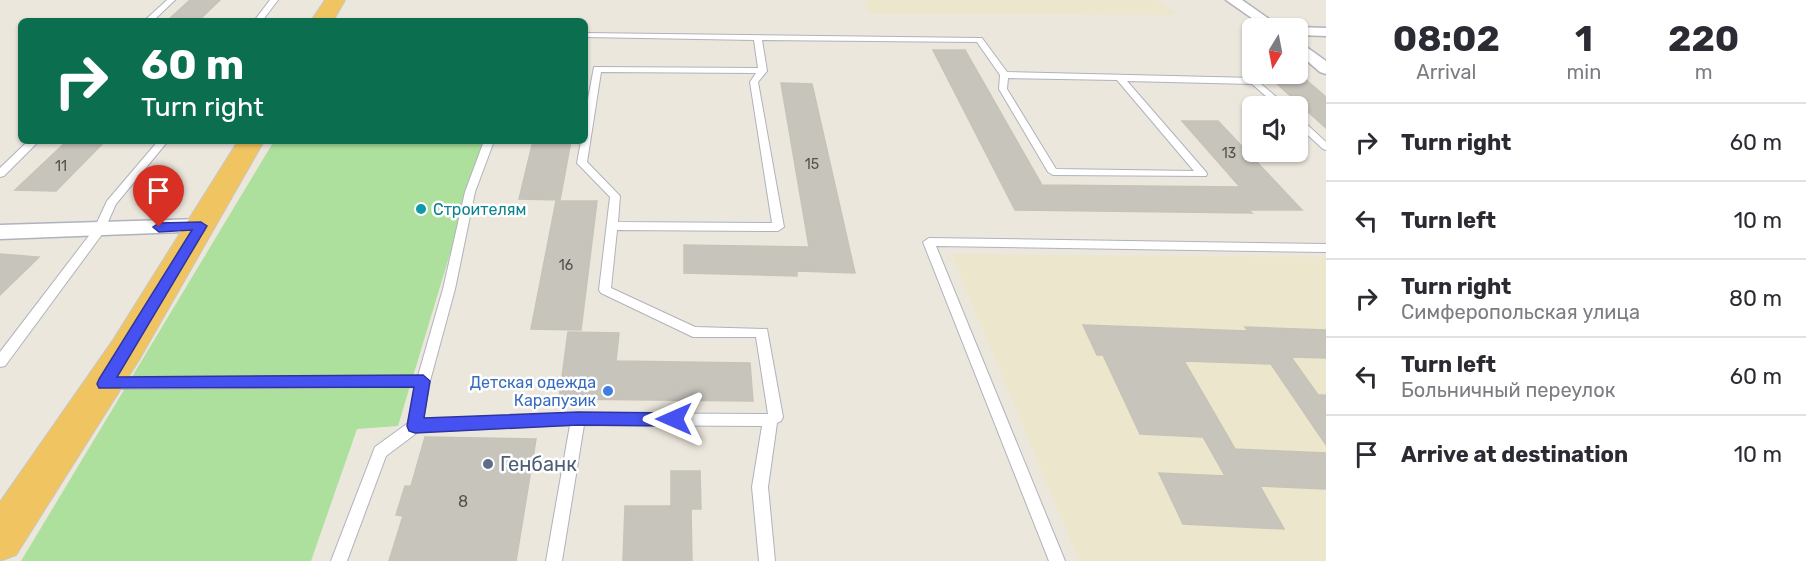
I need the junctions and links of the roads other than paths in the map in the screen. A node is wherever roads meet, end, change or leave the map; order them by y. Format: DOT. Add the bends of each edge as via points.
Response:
graph roads {
  1 [pos="171,0"];
  2 [pos="274,0"];
  3 [pos="335,0"];
  4 [pos="1233,0"];
  5 [pos="151,18"];
  6 [pos="260,18"];
  7 [pos="324,18"];
  8 [pos="1260,18"];
  9 [pos="1308,31"];
  10 [pos="1326,32"];
  11 [pos="588,35"];
  12 [pos="758,37"];
  13 [pos="1308,54"];
  14 [pos="1326,69"];
  15 [pos="763,70"];
  16 [pos="1004,75"];
  17 [pos="1119,77"];
  18 [pos="1271,96"];
  19 [pos="588,125"];
  20 [pos="1308,130"];
  21 [pos="31,144"];
  22 [pos="160,144"];
  23 [pos="249,144"];
  24 [pos="488,144"];
  25 [pos="585,144"];
  26 [pos="1326,147"];
  27 [pos="0,174"];
  28 [pos="201,226"];
  29 [pos="612,226"];
  30 [pos="99,230"];
  31 [pos="0,232"];
  32 [pos="1326,248"];
  33 [pos="0,362"];
  34 [pos="423,381"];
  35 [pos="105,384"];
  36 [pos="578,419"];
  37 [pos="770,420"];
  38 [pos="415,426"];
  39 [pos="0,540"];
  40 [pos="339,561"];
  41 [pos="554,561"];
  42 [pos="767,561"];
  43 [pos="1057,561"];
  1 -- 5 [label="lane"];
  2 -- 6 [label="lane"];
  3 -- 7 [label="highway"];
  4 -- 8 [label="street"];
  9 -- 10 [label="street"];
  11 -- 12 [label="lane"];
  12 -- 15 [label="lane"];
  12 -- 16 [label="lane" via="979,40"];
  13 -- 14 [label="street"];
  15 -- 19 [label="lane" via="597,69"];
  15 -- 29 [label="lane" via="754,82 778,227"];
  16 -- 17 [label="lane"];
  16 -- 17 [label="lane" via="1003,89 1053,172 1202,174"];
  17 -- 18 [label="lane" via="1254,81"];
  20 -- 26 [label="lane"];
  21 -- 27 [label="lane"];
  22 -- 30 [label="lane" via="111,203"];
  23 -- 28 [label="highway"];
  24 -- 34 [label="lane" via="470,192 449,289"];
  25 -- 29 [label="lane" via="582,163 615,196"];
  28 -- 30 [label="street"];
  28 -- 35 [label="highway"];
  29 -- 37 [label="lane" via="605,290 693,332 762,332 776,417"];
  30 -- 31 [label="street"];
  30 -- 33 [label="lane"];
  32 -- 43 [label="lane" via="929,242"];
  34 -- 35 [label="lane"];
  34 -- 38 [label="lane"];
  35 -- 39 [label="highway"];
  36 -- 37 [label="lane"];
  36 -- 38 [label="lane"];
  36 -- 41 [label="lane"];
  37 -- 42 [label="lane" via="760,487"];
  38 -- 40 [label="lane" via="380,452"];
}
